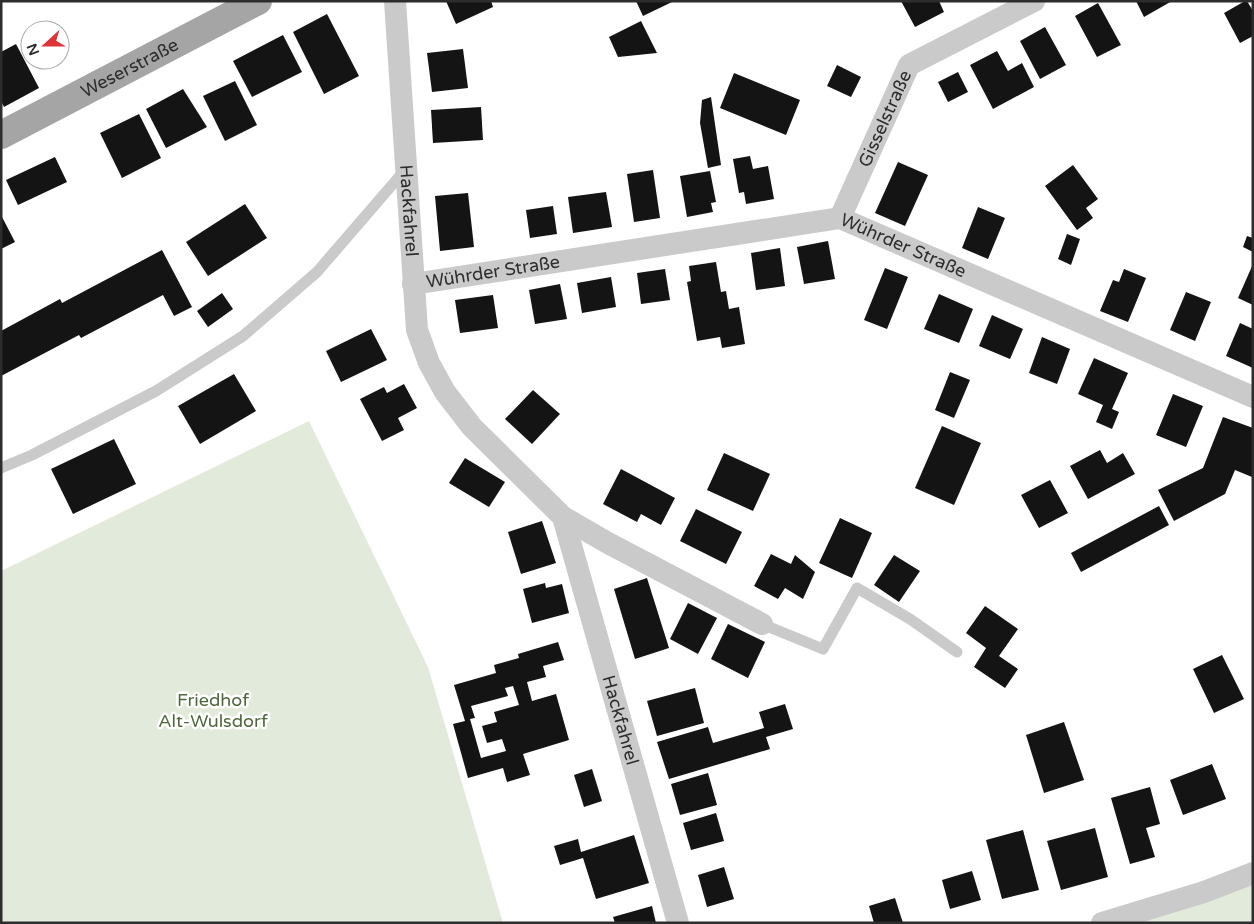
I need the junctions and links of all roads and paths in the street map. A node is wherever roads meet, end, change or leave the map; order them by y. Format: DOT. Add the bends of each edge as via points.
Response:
graph roads {
  1 [pos="258,1"];
  2 [pos="395,1"];
  3 [pos="1034,1"];
  4 [pos="1,135"];
  5 [pos="406,168"];
  6 [pos="840,218"];
  7 [pos="413,284"];
  8 [pos="1253,397"];
  9 [pos="1,468"];
  10 [pos="563,517"];
  11 [pos="762,624"];
  12 [pos="957,652"];
  13 [pos="1253,873"];
  14 [pos="678,923"];
  15 [pos="1102,923"];
  1 -- 4 [label="main road, Weserstraße"];
  2 -- 5 [label="street, Hackfahrel"];
  3 -- 6 [label="street, Gisselstraße" via="909,65"];
  5 -- 7 [label="street, Hackfahrel"];
  5 -- 9 [label="lane" via="317,272 243,336 156,391"];
  6 -- 7 [label="street, Wührder Straße"];
  6 -- 8 [label="street, Wührder Straße"];
  7 -- 10 [label="street, Hackfahrel" via="417,330 429,363 445,392 472,427"];
  10 -- 11 [label="street, Hackfahrel"];
  10 -- 14 [label="street, Hackfahrel"];
  11 -- 12 [label="lane" via="823,650 857,588"];
  13 -- 15 [label="street" via="1204,892"];
}
